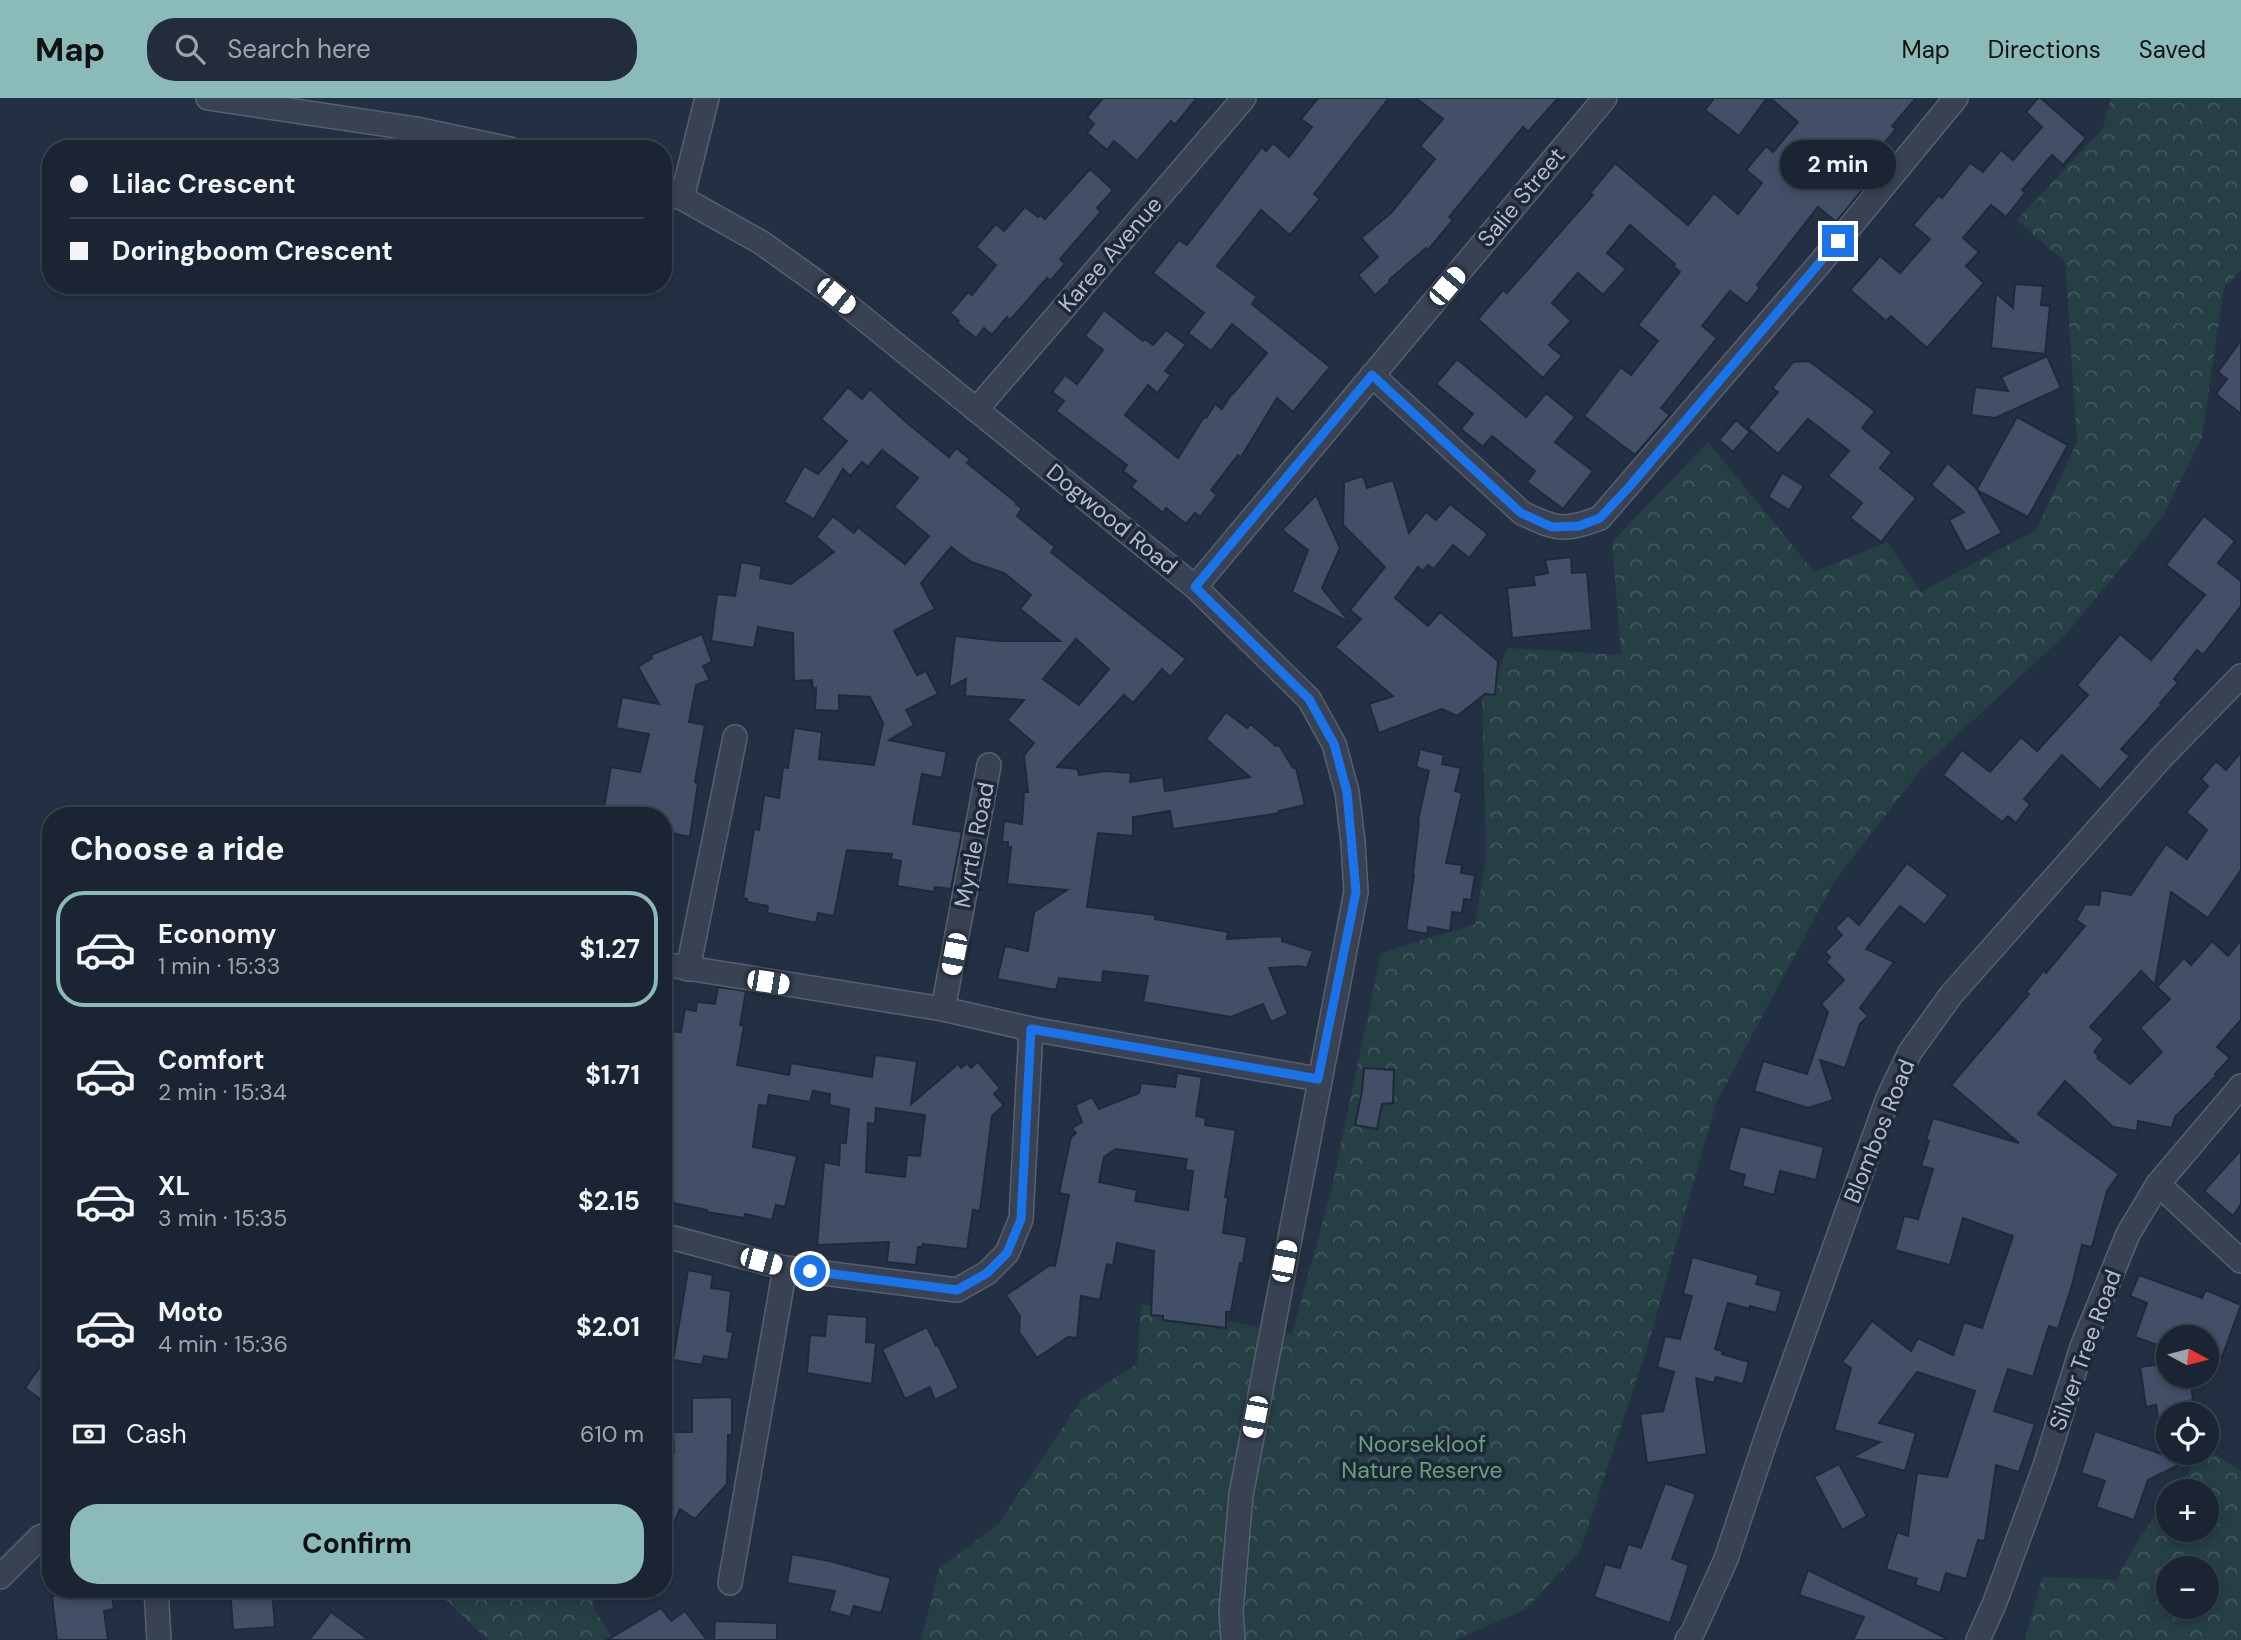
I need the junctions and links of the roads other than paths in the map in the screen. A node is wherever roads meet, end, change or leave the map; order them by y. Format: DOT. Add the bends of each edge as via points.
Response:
graph roads {
  1 [pos="208,98"];
  2 [pos="707,98"];
  3 [pos="1244,98"];
  4 [pos="1605,98"];
  5 [pos="1956,98"];
  6 [pos="468,140"];
  7 [pos="673,195"];
  8 [pos="1372,375"];
  9 [pos="976,410"];
  10 [pos="1195,587"];
  11 [pos="2241,676"];
  12 [pos="2233,700"];
  13 [pos="735,737"];
  14 [pos="989,765"];
  15 [pos="672,966"];
  16 [pos="688,969"];
  17 [pos="943,1009"];
  18 [pos="1031,1029"];
  19 [pos="1318,1079"];
  20 [pos="2241,1087"];
  21 [pos="2158,1184"];
  22 [pos="672,1237"];
  23 [pos="2241,1262"];
  24 [pos="785,1268"];
  25 [pos="42,1536"];
  26 [pos="0,1577"];
  27 [pos="730,1583"];
  28 [pos="157,1598"];
  29 [pos="1695,1637"];
  30 [pos="159,1640"];
  31 [pos="1233,1640"];
  32 [pos="1978,1640"];
  1 -- 6 [label="street"];
  2 -- 7 [label="street"];
  3 -- 9 [label="street, Karee Avenue"];
  4 -- 8 [label="street, Salie Street"];
  5 -- 8 [label="street" via="1822,262 1600,518 1579,526 1552,527 1521,513"];
  7 -- 9 [label="street, Dogwood Road" via="762,243 836,296"];
  8 -- 10 [label="street, Salie Street"];
  9 -- 10 [label="street, Dogwood Road"];
  10 -- 19 [label="street, Dogwood Road" via="1309,699 1334,744 1347,792 1356,892"];
  11 -- 12 [label="street, Blombos Road"];
  12 -- 29 [label="street, Blombos Road" via="2161,758 1951,995 1910,1052 1888,1098"];
  13 -- 16 [label="street"];
  14 -- 17 [label="street, Myrtle Road"];
  15 -- 16 [label="street"];
  16 -- 17 [label="street"];
  17 -- 18 [label="street"];
  18 -- 19 [label="street"];
  18 -- 24 [label="street" via="1021,1219 1007,1253 987,1273 957,1290"];
  19 -- 31 [label="street, Dogwood Road" via="1241,1495 1231,1611"];
  20 -- 21 [label="street, Silver Tree Road"];
  21 -- 23 [label="street"];
  21 -- 32 [label="street, Silver Tree Road" via="2127,1234 2082,1347 2044,1469"];
  22 -- 24 [label="street"];
  24 -- 27 [label="street"];
  25 -- 26 [label="street"];
  28 -- 30 [label="street"];
}
